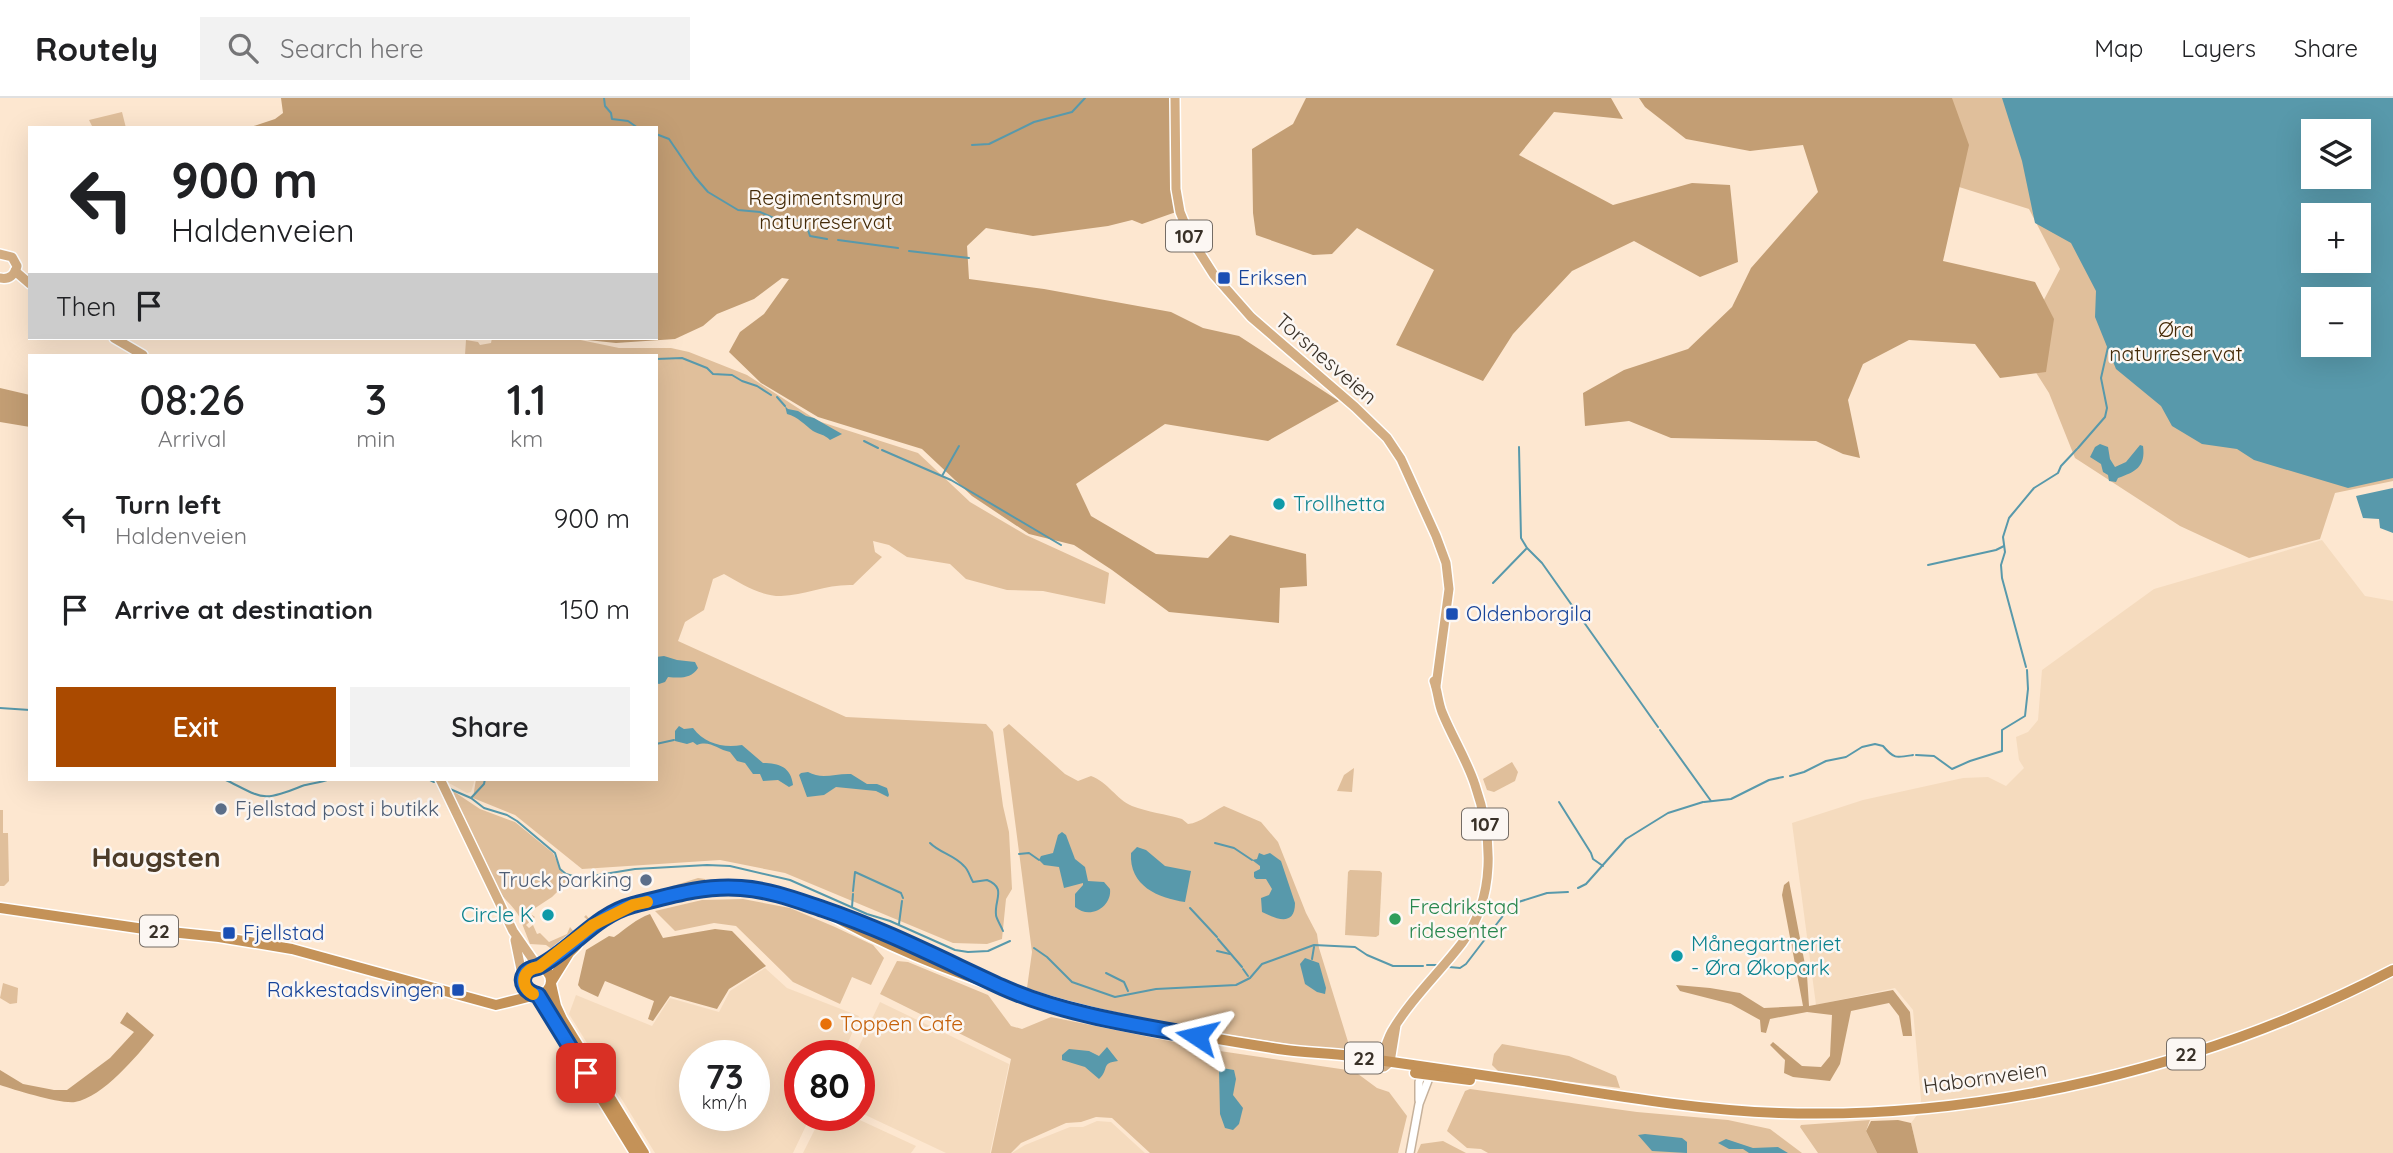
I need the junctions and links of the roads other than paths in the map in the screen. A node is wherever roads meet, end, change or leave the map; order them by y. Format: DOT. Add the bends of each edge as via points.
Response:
graph roads {
  1 [pos="1175,98"];
  2 [pos="0,254"];
  3 [pos="15,271"];
  4 [pos="0,278"];
  5 [pos="28,282"];
  6 [pos="117,340"];
  7 [pos="141,354"];
  8 [pos="441,781"];
  9 [pos="640,905"];
  10 [pos="0,908"];
  11 [pos="513,931"];
  12 [pos="538,967"];
  13 [pos="2393,970"];
  14 [pos="523,980"];
  15 [pos="551,983"];
  16 [pos="537,995"];
  17 [pos="485,1003"];
  18 [pos="1385,1063"];
  19 [pos="1425,1072"];
  20 [pos="635,1153"];
  21 [pos="644,1153"];
  22 [pos="1410,1153"];
  1 -- 18 [label="main road, Torsnesveien / 107" via="1175,189 1191,239 1214,275 1251,317 1387,438 1444,555 1447,611 1433,669 1442,712 1475,784 1485,824 1487,882 1472,928 1404,1013"];
  2 -- 3 [label="main road" via="12,257"];
  3 -- 4 [label="main road"];
  3 -- 5 [label="main road"];
  6 -- 7 [label="main road"];
  8 -- 11 [label="main road"];
  9 -- 12 [label="highway, Habornveien / 22" via="593,925"];
  9 -- 15 [label="highway, Habornveien / 22" via="583,939"];
  9 -- 18 [label="highway, Habornveien / 22" via="692,890 742,888 785,896 1056,1005 1197,1036 1338,1060"];
  10 -- 17 [label="highway, 22" via="292,949"];
  11 -- 12 [label="main road"];
  11 -- 14 [label="main road"];
  12 -- 14 [label="highway" via="528,970"];
  12 -- 15 [label="highway" via="548,972"];
  13 -- 19 [label="highway, Habornveien / 22" via="2291,1018 2199,1050 2116,1075 1989,1099 1854,1112 1780,1112 1703,1108"];
  14 -- 16 [label="highway" via="527,990"];
  14 -- 17 [label="highway" via="512,995"];
  15 -- 16 [label="highway"];
  15 -- 21 [label="highway" via="562,1019"];
  16 -- 17 [label="highway, 22" via="503,1005"];
  16 -- 20 [label="highway"];
  18 -- 19 [label="highway, Habornveien / 22"];
  19 -- 22 [label="street"];
}
